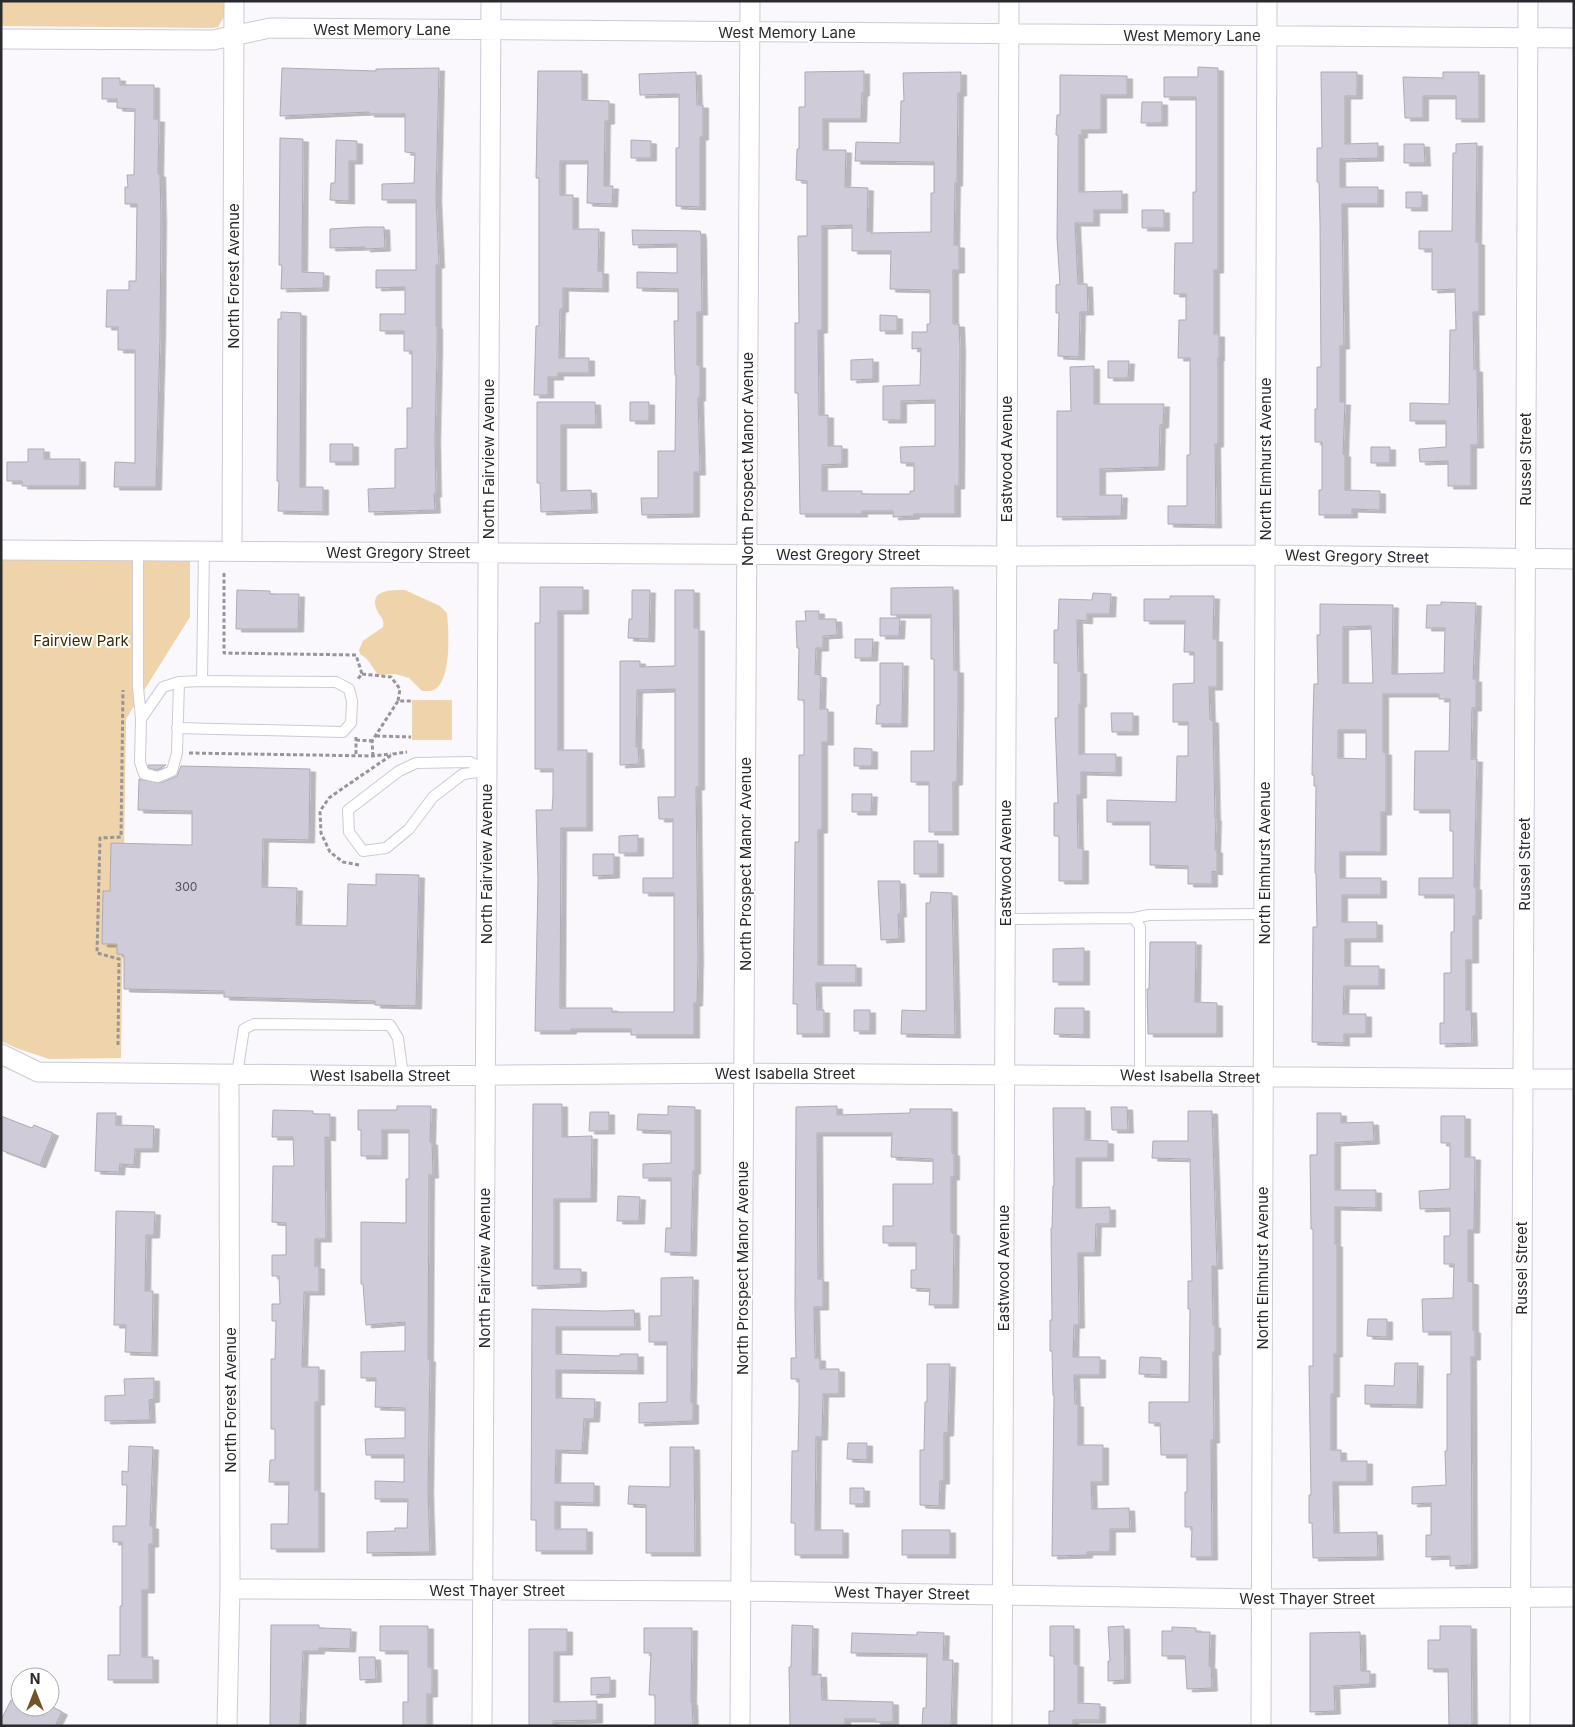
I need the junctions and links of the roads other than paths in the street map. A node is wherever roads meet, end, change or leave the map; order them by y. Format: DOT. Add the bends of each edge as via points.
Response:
graph roads {
  1 [pos="234,1"];
  2 [pos="491,1"];
  3 [pos="750,1"];
  4 [pos="1009,1"];
  5 [pos="1267,1"];
  6 [pos="1528,1"];
  7 [pos="490,30"];
  8 [pos="750,32"];
  9 [pos="1008,34"];
  10 [pos="233,36"];
  11 [pos="1267,36"];
  12 [pos="1527,37"];
  13 [pos="1574,38"];
  14 [pos="1,39"];
  15 [pos="1,550"];
  16 [pos="138,550"];
  17 [pos="204,551"];
  18 [pos="232,551"];
  19 [pos="488,552"];
  20 [pos="746,554"];
  21 [pos="1265,555"];
  22 [pos="1006,556"];
  23 [pos="1525,559"];
  24 [pos="1574,559"];
  25 [pos="202,681"];
  26 [pos="179,682"];
  27 [pos="141,719"];
  28 [pos="177,728"];
  29 [pos="487,771"];
  30 [pos="1264,914"];
  31 [pos="1134,918"];
  32 [pos="1004,920"];
  33 [pos="1,1054"];
  34 [pos="744,1073"];
  35 [pos="233,1074"];
  36 [pos="485,1074"];
  37 [pos="1003,1075"];
  38 [pos="1140,1075"];
  39 [pos="403,1076"];
  40 [pos="1263,1077"];
  41 [pos="1523,1079"];
  42 [pos="1574,1079"];
  43 [pos="230,1589"];
  44 [pos="484,1590"];
  45 [pos="740,1591"];
  46 [pos="1002,1594"];
  47 [pos="1520,1597"];
  48 [pos="1574,1597"];
  49 [pos="1261,1599"];
  50 [pos="226,1726"];
  51 [pos="482,1726"];
  52 [pos="740,1726"];
  53 [pos="1002,1726"];
  54 [pos="1260,1726"];
  55 [pos="1520,1726"];
  1 -- 10 [label="street, North Forest Avenue"];
  2 -- 7 [label="street, North Fairview Avenue"];
  3 -- 8 [label="street, North Prospect Manor Avenue"];
  4 -- 9 [label="street, Eastwood Avenue"];
  5 -- 11 [label="street, North Elmhurst Avenue"];
  6 -- 12 [label="street, Russel Street"];
  7 -- 8 [label="street, West Memory Lane"];
  7 -- 10 [label="street, West Memory Lane" via="270,28"];
  7 -- 19 [label="street, North Fairview Avenue"];
  8 -- 9 [label="street, West Memory Lane"];
  8 -- 20 [label="street, North Prospect Manor Avenue"];
  9 -- 11 [label="street, West Memory Lane"];
  9 -- 22 [label="street, Eastwood Avenue"];
  10 -- 14 [label="street, West Memory Lane" via="213,40"];
  10 -- 18 [label="street, North Forest Avenue"];
  11 -- 12 [label="street, West Memory Lane"];
  11 -- 21 [label="street, North Elmhurst Avenue"];
  12 -- 13 [label="street, West Memory Lane"];
  12 -- 23 [label="street, Russel Street"];
  15 -- 16 [label="street, West Gregory Street"];
  16 -- 17 [label="street, West Gregory Street"];
  16 -- 27 [label="lane"];
  17 -- 18 [label="street, West Gregory Street"];
  17 -- 25 [label="lane"];
  18 -- 19 [label="street, West Gregory Street"];
  19 -- 20 [label="street, West Gregory Street"];
  19 -- 29 [label="street, North Fairview Avenue"];
  20 -- 22 [label="street, West Gregory Street"];
  20 -- 34 [label="street, North Prospect Manor Avenue"];
  21 -- 22 [label="street, West Gregory Street"];
  21 -- 23 [label="street, West Gregory Street"];
  21 -- 30 [label="street, North Elmhurst Avenue"];
  22 -- 32 [label="street, Eastwood Avenue"];
  23 -- 24 [label="street, West Gregory Street"];
  23 -- 41 [label="street, Russel Street"];
  25 -- 26 [label="lane"];
  25 -- 28 [label="lane" via="336,682 349,689 351,723 343,732"];
  26 -- 27 [label="lane" via="163,687"];
  26 -- 28 [label="lane"];
  27 -- 28 [label="lane" via="140,762 144,774 158,778 172,771 177,753"];
  29 -- 29 [label="lane" via="470,762 416,762 348,810 349,832 363,851 386,848 409,829 433,797 462,774"];
  29 -- 36 [label="street, North Fairview Avenue"];
  30 -- 31 [label="lane" via="1149,915"];
  30 -- 40 [label="street, North Elmhurst Avenue"];
  31 -- 32 [label="lane"];
  31 -- 38 [label="lane" via="1140,927"];
  32 -- 37 [label="street, Eastwood Avenue"];
  33 -- 35 [label="street, West Isabella Street" via="38,1072"];
  34 -- 36 [label="street, West Isabella Street"];
  34 -- 37 [label="street, West Isabella Street"];
  34 -- 45 [label="street, North Prospect Manor Avenue"];
  35 -- 39 [label="street, West Isabella Street"];
  35 -- 39 [label="lane" via="244,1029 254,1024 390,1025 398,1038"];
  35 -- 43 [label="street, North Forest Avenue"];
  36 -- 39 [label="street, West Isabella Street"];
  36 -- 44 [label="street, North Fairview Avenue"];
  37 -- 38 [label="street, West Isabella Street"];
  37 -- 46 [label="street, Eastwood Avenue"];
  38 -- 40 [label="street, West Isabella Street"];
  40 -- 41 [label="street, West Isabella Street"];
  40 -- 49 [label="street, North Elmhurst Avenue"];
  41 -- 42 [label="street, West Isabella Street"];
  41 -- 47 [label="street, Russel Street"];
  43 -- 44 [label="street, West Thayer Street"];
  43 -- 50 [label="street, North Forest Avenue"];
  44 -- 45 [label="street, West Thayer Street"];
  44 -- 51 [label="street, North Fairview Avenue"];
  45 -- 46 [label="street, West Thayer Street"];
  45 -- 52 [label="street, North Prospect Manor Avenue"];
  46 -- 49 [label="street, West Thayer Street"];
  46 -- 53 [label="street, Eastwood Avenue"];
  47 -- 48 [label="street, West Thayer Street"];
  47 -- 49 [label="street, West Thayer Street"];
  47 -- 55 [label="street, Russel Street"];
  49 -- 54 [label="street, North Elmhurst Avenue"];
}
